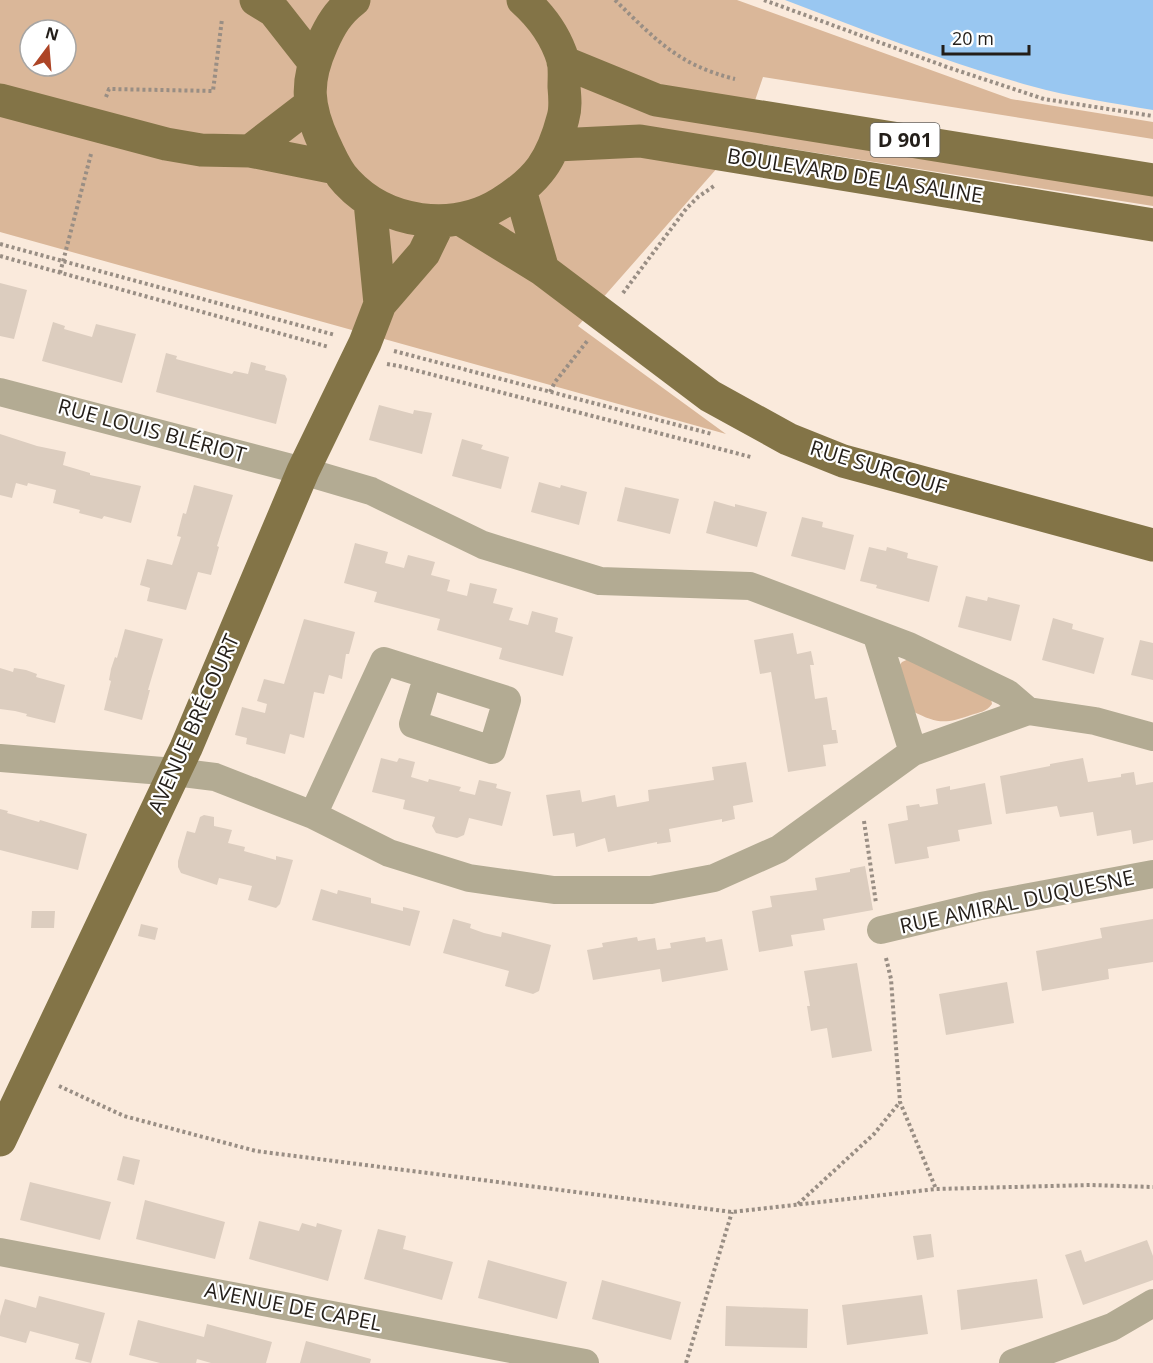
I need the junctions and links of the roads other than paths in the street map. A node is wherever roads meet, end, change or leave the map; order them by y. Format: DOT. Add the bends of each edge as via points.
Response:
graph roads {
  1 [pos="256,0"];
  2 [pos="354,0"];
  3 [pos="523,0"];
  4 [pos="314,62"];
  5 [pos="563,62"];
  6 [pos="0,100"];
  7 [pos="311,104"];
  8 [pos="556,145"];
  9 [pos="250,151"];
  10 [pos="336,168"];
  11 [pos="1153,180"];
  12 [pos="520,190"];
  13 [pos="370,201"];
  14 [pos="450,220"];
  15 [pos="1153,225"];
  16 [pos="543,270"];
  17 [pos="380,304"];
  18 [pos="0,392"];
  19 [pos="303,471"];
  20 [pos="1153,545"];
  21 [pos="877,636"];
  22 [pos="428,675"];
  23 [pos="1028,711"];
  24 [pos="1153,737"];
  25 [pos="913,752"];
  26 [pos="0,758"];
  27 [pos="174,772"];
  28 [pos="313,814"];
  29 [pos="1153,874"];
  30 [pos="880,930"];
  31 [pos="0,1140"];
  32 [pos="0,1252"];
  33 [pos="1153,1303"];
  34 [pos="585,1363"];
  35 [pos="1013,1363"];
  1 -- 4 [label="main road" via="274,11"];
  2 -- 4 [label="main road" via="332,22"];
  3 -- 5 [label="main road" via="537,12"];
  4 -- 7 [label="main road"];
  5 -- 8 [label="main road" via="566,109"];
  5 -- 11 [label="main road, BOULEVARD DE LA SALINE / D 901" via="656,100"];
  6 -- 9 [label="main road" via="166,144 201,150"];
  7 -- 9 [label="main road"];
  7 -- 10 [label="main road"];
  8 -- 12 [label="main road" via="540,172"];
  8 -- 15 [label="main road, BOULEVARD DE LA SALINE / D 901" via="640,141"];
  9 -- 10 [label="main road"];
  10 -- 13 [label="main road"];
  12 -- 14 [label="main road" via="489,211"];
  12 -- 16 [label="main road"];
  13 -- 14 [label="main road" via="407,218"];
  13 -- 17 [label="main road, AVENUE BRÉCOURT"];
  14 -- 16 [label="main road, RUE SURCOUF"];
  14 -- 17 [label="main road, AVENUE BRÉCOURT"];
  16 -- 20 [label="main road, RUE SURCOUF" via="710,396 812,450 843,462"];
  17 -- 19 [label="main road, AVENUE BRÉCOURT"];
  18 -- 19 [label="street, RUE LOUIS BLÉRIOT"];
  19 -- 21 [label="street, RUE LOUIS BLÉRIOT" via="371,491 483,544 600,581 750,586"];
  19 -- 27 [label="main road, AVENUE BRÉCOURT"];
  21 -- 23 [label="street, RUE LOUIS BLÉRIOT" via="909,646 1007,693"];
  21 -- 25 [label="street"];
  22 -- 28 [label="street" via="384,661"];
  23 -- 24 [label="street" via="1095,721"];
  23 -- 25 [label="street"];
  25 -- 28 [label="street" via="779,849 714,878 651,890 554,890 469,878 389,853"];
  26 -- 27 [label="street"];
  27 -- 28 [label="street" via="214,777"];
  27 -- 31 [label="main road, AVENUE BRÉCOURT"];
  29 -- 30 [label="street, RUE AMIRAL DUQUESNE" via="981,906"];
  32 -- 34 [label="street, AVENUE DE CAPEL"];
  33 -- 35 [label="street" via="1112,1327"];
}
